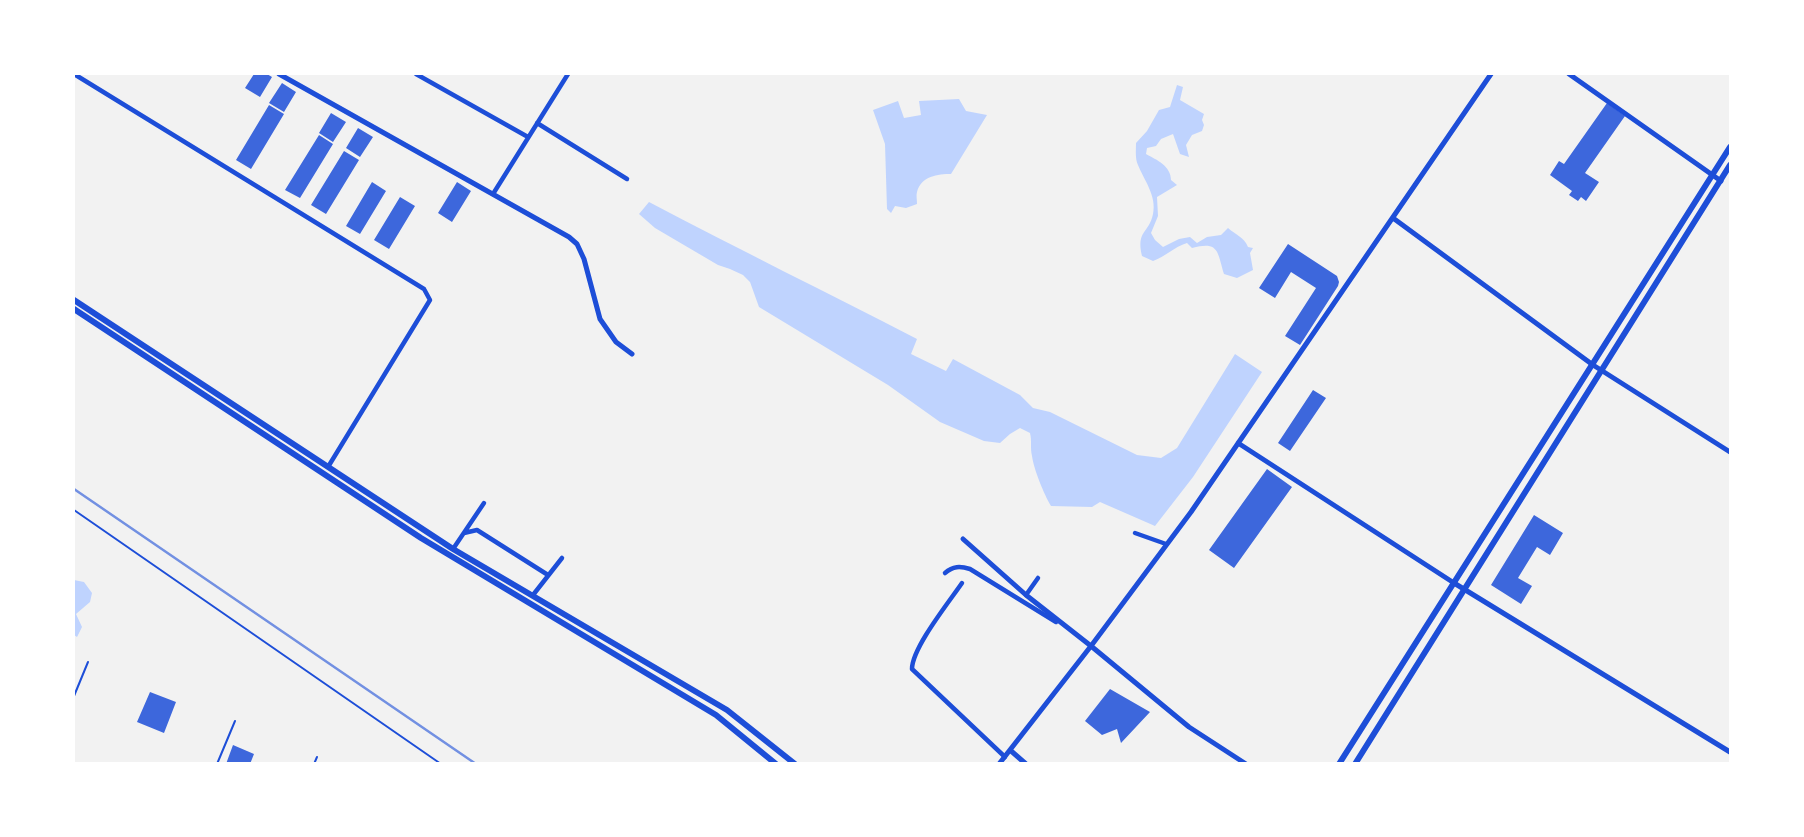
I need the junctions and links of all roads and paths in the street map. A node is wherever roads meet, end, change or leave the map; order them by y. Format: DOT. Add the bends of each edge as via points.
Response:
graph roads {
  1 [pos="74,74"];
  2 [pos="279,74"];
  3 [pos="416,74"];
  4 [pos="568,74"];
  5 [pos="1491,74"];
  6 [pos="1569,74"];
  7 [pos="537,123"];
  8 [pos="528,137"];
  9 [pos="1731,147"];
  10 [pos="1731,165"];
  11 [pos="1713,177"];
  12 [pos="627,178"];
  13 [pos="1721,181"];
  14 [pos="493,194"];
  15 [pos="1393,218"];
  16 [pos="74,300"];
  17 [pos="74,309"];
  18 [pos="632,354"];
  19 [pos="1593,365"];
  20 [pos="1602,370"];
  21 [pos="1238,443"];
  22 [pos="1731,452"];
  23 [pos="328,467"];
  24 [pos="484,503"];
  25 [pos="74,509"];
  26 [pos="464,533"];
  27 [pos="1135,533"];
  28 [pos="963,539"];
  29 [pos="1166,544"];
  30 [pos="453,549"];
  31 [pos="562,558"];
  32 [pos="945,573"];
  33 [pos="548,575"];
  34 [pos="1038,578"];
  35 [pos="962,583"];
  36 [pos="1454,583"];
  37 [pos="1464,589"];
  38 [pos="533,595"];
  39 [pos="1026,595"];
  40 [pos="1069,629"];
  41 [pos="1091,646"];
  42 [pos="88,662"];
  43 [pos="74,696"];
  44 [pos="235,720"];
  45 [pos="1010,750"];
  46 [pos="1731,752"];
  47 [pos="317,757"];
  48 [pos="1005,757"];
  49 [pos="1357,763"];
  50 [pos="217,764"];
  51 [pos="314,764"];
  52 [pos="442,764"];
  53 [pos="776,764"];
  54 [pos="795,764"];
  55 [pos="999,764"];
  56 [pos="1026,764"];
  57 [pos="1246,764"];
  58 [pos="1339,764"];
  1 -- 23 [label="street" via="424,289 430,300"];
  2 -- 14 [label="street"];
  3 -- 8 [label="street"];
  4 -- 7 [label="street"];
  5 -- 15 [label="street"];
  6 -- 11 [label="street"];
  7 -- 8 [label="street"];
  7 -- 12 [label="street"];
  8 -- 14 [label="street"];
  9 -- 11 [label="main road"];
  10 -- 13 [label="main road"];
  11 -- 13 [label="street"];
  11 -- 19 [label="main road"];
  13 -- 20 [label="main road"];
  14 -- 18 [label="street" via="577,244 600,319 616,342"];
  15 -- 19 [label="street"];
  15 -- 21 [label="street"];
  16 -- 23 [label="main road"];
  17 -- 53 [label="main road" via="421,538 716,715"];
  19 -- 20 [label="street"];
  19 -- 36 [label="main road"];
  20 -- 22 [label="street"];
  20 -- 37 [label="main road"];
  21 -- 29 [label="street"];
  21 -- 36 [label="street"];
  23 -- 30 [label="main road"];
  24 -- 26 [label="street"];
  25 -- 52 [label="lane"];
  26 -- 30 [label="street"];
  26 -- 33 [label="street" via="477,530"];
  27 -- 29 [label="street"];
  28 -- 39 [label="street"];
  29 -- 41 [label="street"];
  30 -- 38 [label="main road"];
  31 -- 33 [label="street"];
  32 -- 40 [label="street" via="960,566 970,569"];
  33 -- 38 [label="street"];
  34 -- 39 [label="street"];
  35 -- 48 [label="street" via="930,629 912,660 912,669"];
  36 -- 37 [label="street"];
  36 -- 58 [label="main road"];
  37 -- 46 [label="street"];
  37 -- 49 [label="main road"];
  38 -- 54 [label="main road" via="727,710"];
  39 -- 40 [label="street"];
  40 -- 41 [label="street"];
  41 -- 45 [label="street"];
  41 -- 57 [label="street" via="1189,727"];
  42 -- 43 [label="lane"];
  44 -- 50 [label="lane"];
  45 -- 48 [label="street"];
  45 -- 56 [label="street"];
  47 -- 51 [label="lane"];
  48 -- 55 [label="street"];
}
